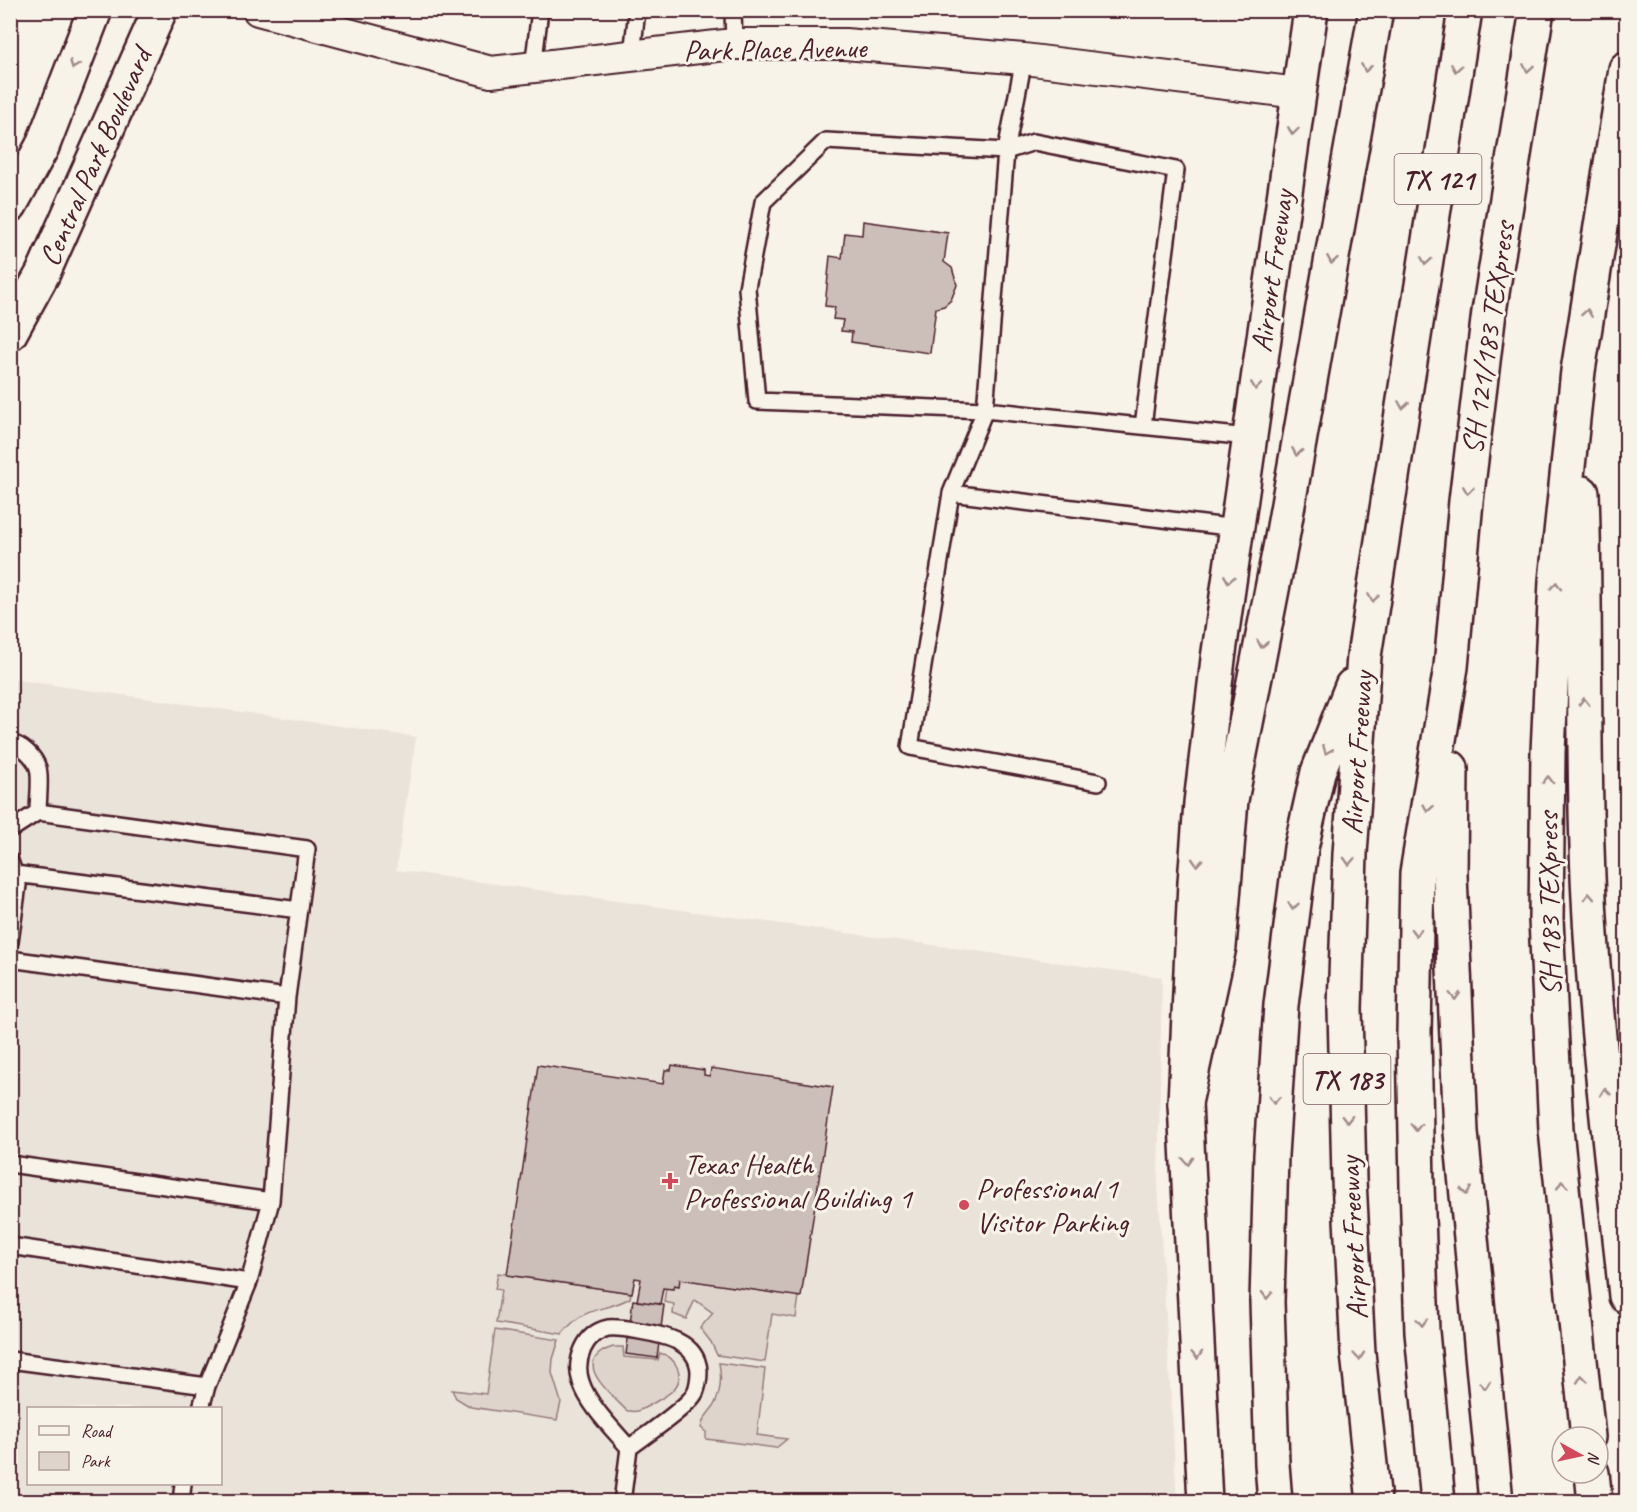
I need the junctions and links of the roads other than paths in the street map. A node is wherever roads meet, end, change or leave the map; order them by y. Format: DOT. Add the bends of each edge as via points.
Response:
graph roads {
  1 [pos="95,10"];
  2 [pos="160,10"];
  3 [pos="258,10"];
  4 [pos="540,10"];
  5 [pos="637,10"];
  6 [pos="733,10"];
  7 [pos="1311,10"];
  8 [pos="1376,10"];
  9 [pos="1465,10"];
  10 [pos="1537,10"];
  11 [pos="734,44"];
  12 [pos="632,55"];
  13 [pos="1024,59"];
  14 [pos="533,68"];
  15 [pos="1626,69"];
  16 [pos="1298,93"];
  17 [pos="1006,151"];
  18 [pos="10,205"];
  19 [pos="10,333"];
  20 [pos="1578,370"];
  21 [pos="985,410"];
  22 [pos="1143,426"];
  23 [pos="1248,437"];
  24 [pos="951,494"];
  25 [pos="1236,528"];
  26 [pos="1364,656"];
  27 [pos="1451,667"];
  28 [pos="10,743"];
  29 [pos="1098,782"];
  30 [pos="38,812"];
  31 [pos="10,830"];
  32 [pos="13,867"];
  33 [pos="299,910"];
  34 [pos="10,942"];
  35 [pos="10,959"];
  36 [pos="287,997"];
  37 [pos="1185,1103"];
  38 [pos="10,1164"];
  39 [pos="270,1201"];
  40 [pos="10,1246"];
  41 [pos="249,1282"];
  42 [pos="1626,1296"];
  43 [pos="10,1360"];
  44 [pos="207,1386"];
  45 [pos="201,1407"];
  46 [pos="1587,1425"];
  47 [pos="629,1448"];
  48 [pos="183,1485"];
  49 [pos="1593,1485"];
  50 [pos="181,1502"];
  51 [pos="622,1502"];
  52 [pos="1205,1502"];
  53 [pos="1275,1502"];
  54 [pos="1374,1502"];
  55 [pos="1438,1502"];
  56 [pos="1496,1502"];
  57 [pos="1595,1502"];
  1 -- 18 [label="main road, Central Park Boulevard, one-way" via="42,147"];
  2 -- 19 [label="main road, Central Park Boulevard" via="43,273"];
  3 -- 14 [label="street, Park Place Avenue" via="491,72"];
  4 -- 14 [label="lane"];
  5 -- 12 [label="lane"];
  6 -- 11 [label="lane"];
  7 -- 16 [label="main road, Airport Freeway"];
  8 -- 37 [label="main road, one-way" via="1232,800 1219,946"];
  9 -- 26 [label="main road, Airport Freeway / TX 121, one-way"];
  10 -- 27 [label="main road, SH 121/183 TEXpress, one-way" via="1489,312"];
  11 -- 12 [label="street, Park Place Avenue"];
  11 -- 13 [label="street, Park Place Avenue" via="845,44"];
  12 -- 14 [label="street, Park Place Avenue"];
  13 -- 16 [label="street, Park Place Avenue"];
  13 -- 17 [label="lane"];
  20 -- 15 [label="main road, one-way"];
  16 -- 23 [label="main road, Airport Freeway, one-way"];
  17 -- 21 [label="lane"];
  17 -- 21 [label="lane" via="826,141 763,202 747,288 757,401"];
  17 -- 22 [label="lane" via="1034,142 1176,170"];
  42 -- 20 [label="main road, one-way" via="1594,974 1587,849"];
  46 -- 20 [label="main road, SH 183 TEXpress, one-way" via="1556,1130 1546,919 1556,581"];
  21 -- 22 [label="lane"];
  21 -- 24 [label="lane"];
  22 -- 23 [label="lane"];
  23 -- 25 [label="main road, Airport Freeway"];
  24 -- 25 [label="lane"];
  24 -- 29 [label="lane" via="910,747"];
  25 -- 37 [label="main road, Airport Freeway, one-way" via="1201,803"];
  26 -- 53 [label="main road, one-way" via="1318,772 1301,848 1281,1005 1270,1155 1267,1302"];
  26 -- 54 [label="main road, Airport Freeway / TX 183, one-way" via="1350,854 1345,1008 1358,1353"];
  27 -- 55 [label="main road, one-way" via="1417,873 1414,1023 1422,1332"];
  27 -- 56 [label="main road, one-way" via="1450,874 1461,1132"];
  28 -- 30 [label="lane" via="28,752 38,768"];
  30 -- 31 [label="lane"];
  30 -- 33 [label="lane" via="307,849"];
  32 -- 33 [label="lane"];
  32 -- 34 [label="lane" via="18,885"];
  33 -- 36 [label="lane"];
  35 -- 36 [label="lane"];
  36 -- 39 [label="lane"];
  37 -- 52 [label="main road, Airport Freeway, one-way"];
  38 -- 39 [label="lane"];
  39 -- 41 [label="lane"];
  40 -- 41 [label="lane"];
  41 -- 44 [label="lane"];
  43 -- 44 [label="lane"];
  44 -- 45 [label="lane"];
  47 -- 47 [label="lane" via="689,1401 698,1385 698,1365 689,1349 667,1336 606,1329 588,1340 578,1372 588,1397"];
  47 -- 51 [label="lane"];
  48 -- 50 [label="lane"];
  49 -- 57 [label="main road"];
}
